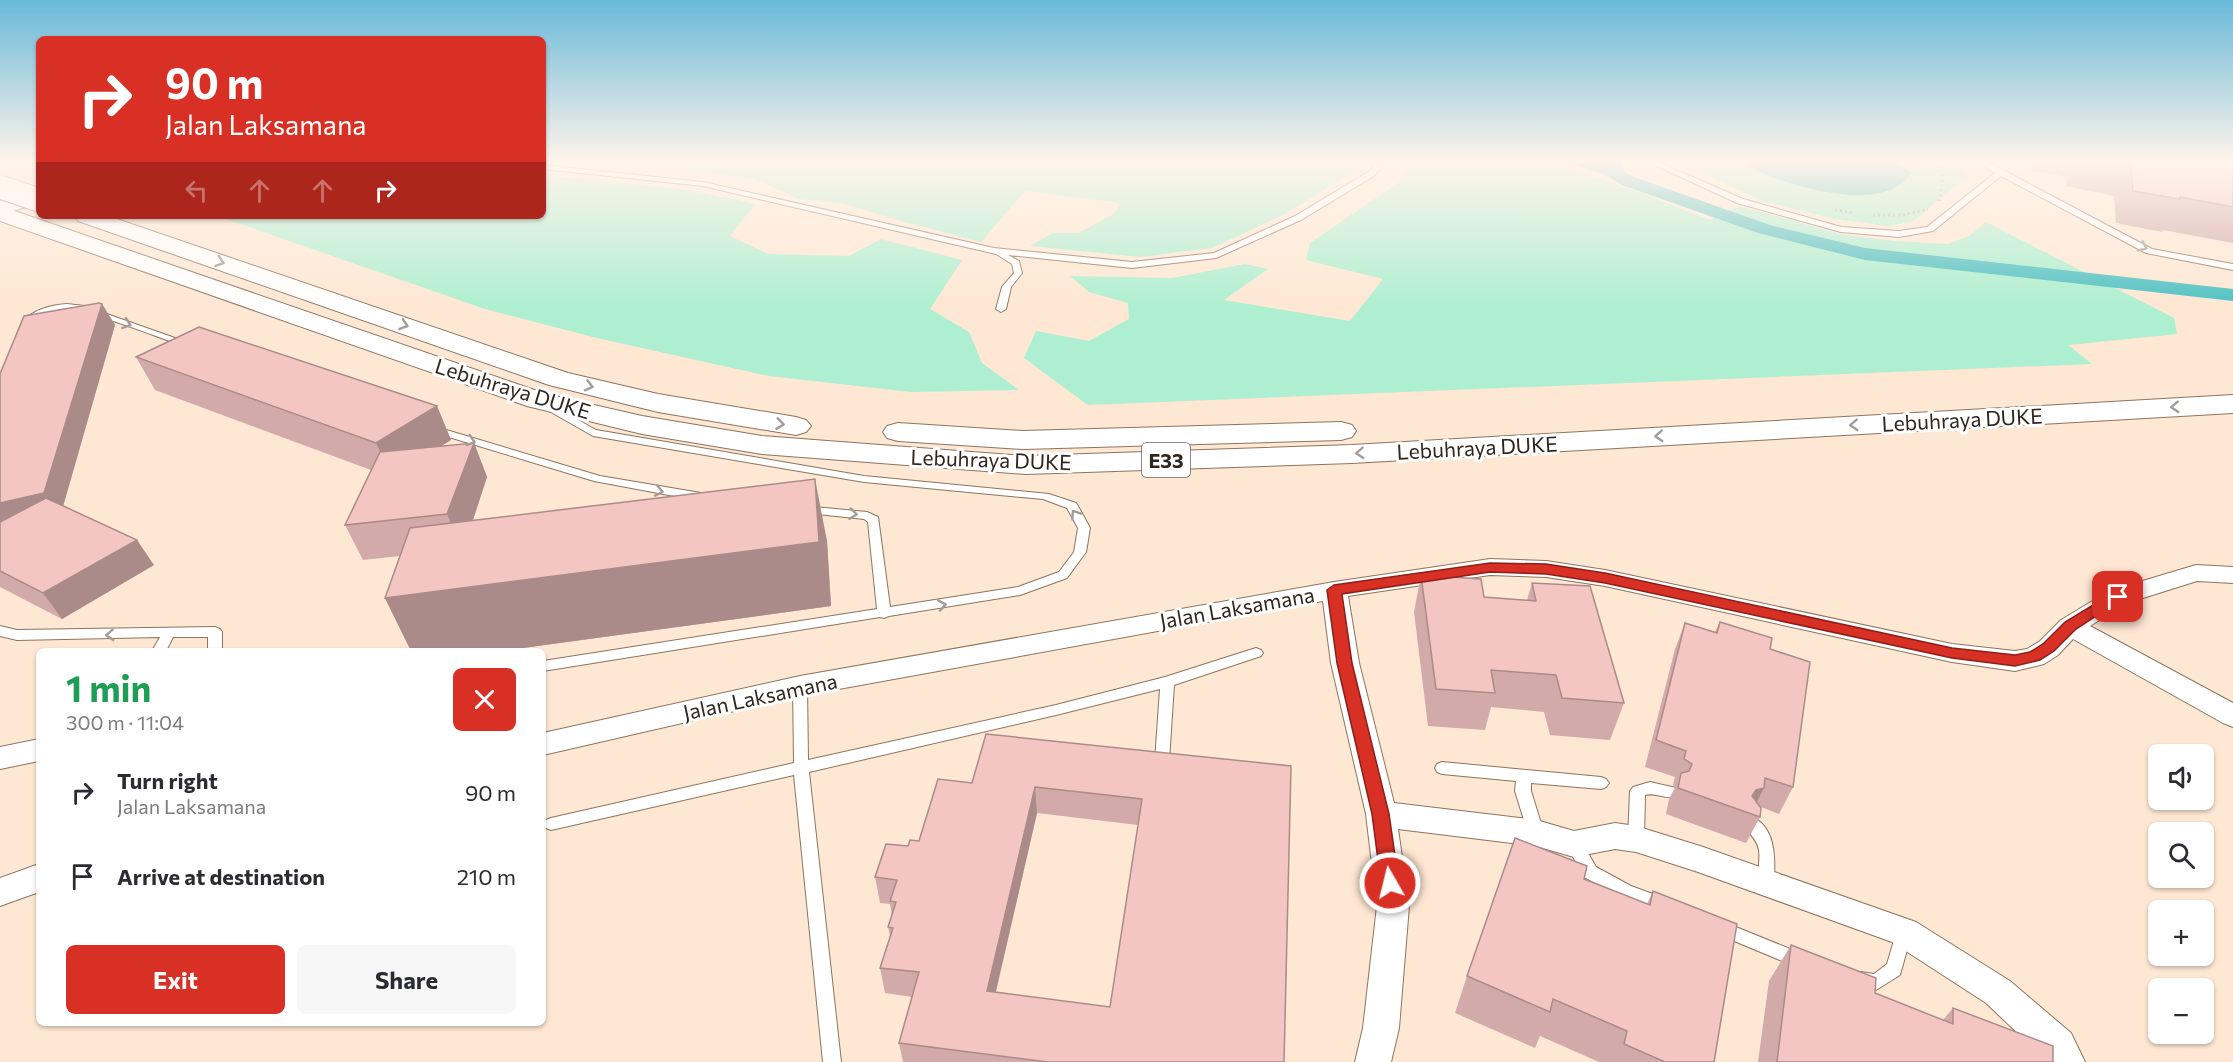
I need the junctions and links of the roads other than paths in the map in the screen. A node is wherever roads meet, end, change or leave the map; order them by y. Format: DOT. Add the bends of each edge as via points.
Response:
graph roads {
  1 [pos="818,211"];
  2 [pos="1310,211"];
  3 [pos="1774,211"];
  4 [pos="1953,211"];
  5 [pos="2073,211"];
  6 [pos="0,213"];
  7 [pos="95,219"];
  8 [pos="994,251"];
  9 [pos="2233,267"];
  10 [pos="1001,309"];
  11 [pos="23,333"];
  12 [pos="203,350"];
  13 [pos="2233,382"];
  14 [pos="537,400"];
  15 [pos="2233,404"];
  16 [pos="426,426"];
  17 [pos="708,497"];
  18 [pos="799,508"];
  19 [pos="2233,574"];
  20 [pos="1334,590"];
  21 [pos="884,614"];
  22 [pos="2070,626"];
  23 [pos="0,631"];
  24 [pos="169,632"];
  25 [pos="161,648"];
  26 [pos="215,648"];
  27 [pos="1256,653"];
  28 [pos="546,666"];
  29 [pos="1167,682"];
  30 [pos="800,686"];
  31 [pos="2233,716"];
  32 [pos="546,743"];
  33 [pos="36,751"];
  34 [pos="0,758"];
  35 [pos="1162,761"];
  36 [pos="801,768"];
  37 [pos="1442,768"];
  38 [pos="1523,776"];
  39 [pos="1600,783"];
  40 [pos="1671,792"];
  41 [pos="1381,814"];
  42 [pos="1749,822"];
  43 [pos="551,824"];
  44 [pos="1536,833"];
  45 [pos="1636,839"];
  46 [pos="1575,844"];
  47 [pos="36,879"];
  48 [pos="1766,884"];
  49 [pos="0,892"];
  50 [pos="1676,910"];
  51 [pos="1708,923"];
  52 [pos="1904,932"];
  53 [pos="1816,967"];
  54 [pos="1848,977"];
  55 [pos="832,1062"];
  56 [pos="1373,1062"];
  57 [pos="2067,1062"];
  1 -- 8 [label="lane"];
  2 -- 8 [label="lane" via="1216,255 1132,265"];
  3 -- 4 [label="lane" via="1841,229 1899,234 1930,229"];
  5 -- 9 [label="lane, one-way" via="2149,251"];
  6 -- 14 [label="main road, Lebuhraya DUKE / E33"];
  7 -- 13 [label="main road, Lebuhraya DUKE / E33, one-way" via="559,379 658,403 782,425 1023,440 1342,431"];
  8 -- 10 [label="lane" via="1016,263 1018,273 1007,287"];
  11 -- 12 [label="lane, one-way" via="32,318 70,306"];
  15 -- 14 [label="main road, Lebuhraya DUKE / E33, one-way" via="1352,454 1026,465 762,445 642,425"];
  21 -- 14 [label="lane, one-way" via="1020,591 1063,575 1080,552 1084,528 1071,507 1045,496 864,479 593,433"];
  16 -- 17 [label="lane, one-way" via="598,479"];
  18 -- 21 [label="lane, one-way" via="874,520"];
  19 -- 22 [label="street, Jalan Laksamana" via="2196,573 2118,597"];
  20 -- 22 [label="street, Jalan Laksamana" via="1490,567 1546,569 1605,578 1952,653 2015,661 2034,657 2049,648"];
  20 -- 30 [label="street, Jalan Laksamana"];
  20 -- 41 [label="street" via="1345,663"];
  21 -- 28 [label="lane"];
  22 -- 31 [label="street"];
  24 -- 23 [label="lane, one-way" via="17,636"];
  24 -- 25 [label="lane"];
  24 -- 26 [label="lane" via="215,632"];
  27 -- 29 [label="lane"];
  29 -- 35 [label="lane"];
  29 -- 36 [label="lane"];
  30 -- 32 [label="street, Jalan Laksamana"];
  30 -- 36 [label="lane"];
  33 -- 34 [label="street"];
  36 -- 43 [label="lane"];
  36 -- 55 [label="lane"];
  37 -- 38 [label="lane"];
  38 -- 39 [label="lane"];
  38 -- 44 [label="lane" via="1523,791"];
  40 -- 45 [label="lane" via="1650,788 1638,791"];
  41 -- 44 [label="street"];
  41 -- 56 [label="street" via="1393,906 1381,1028"];
  42 -- 48 [label="lane" via="1763,835 1767,846"];
  44 -- 46 [label="street"];
  45 -- 46 [label="street" via="1615,836"];
  45 -- 48 [label="street"];
  46 -- 50 [label="lane" via="1590,872 1625,891"];
  47 -- 49 [label="street"];
  48 -- 52 [label="street"];
  51 -- 53 [label="lane"];
  52 -- 54 [label="lane" via="1894,969 1876,982"];
  52 -- 57 [label="street" via="1998,993 2058,1045"];
}
